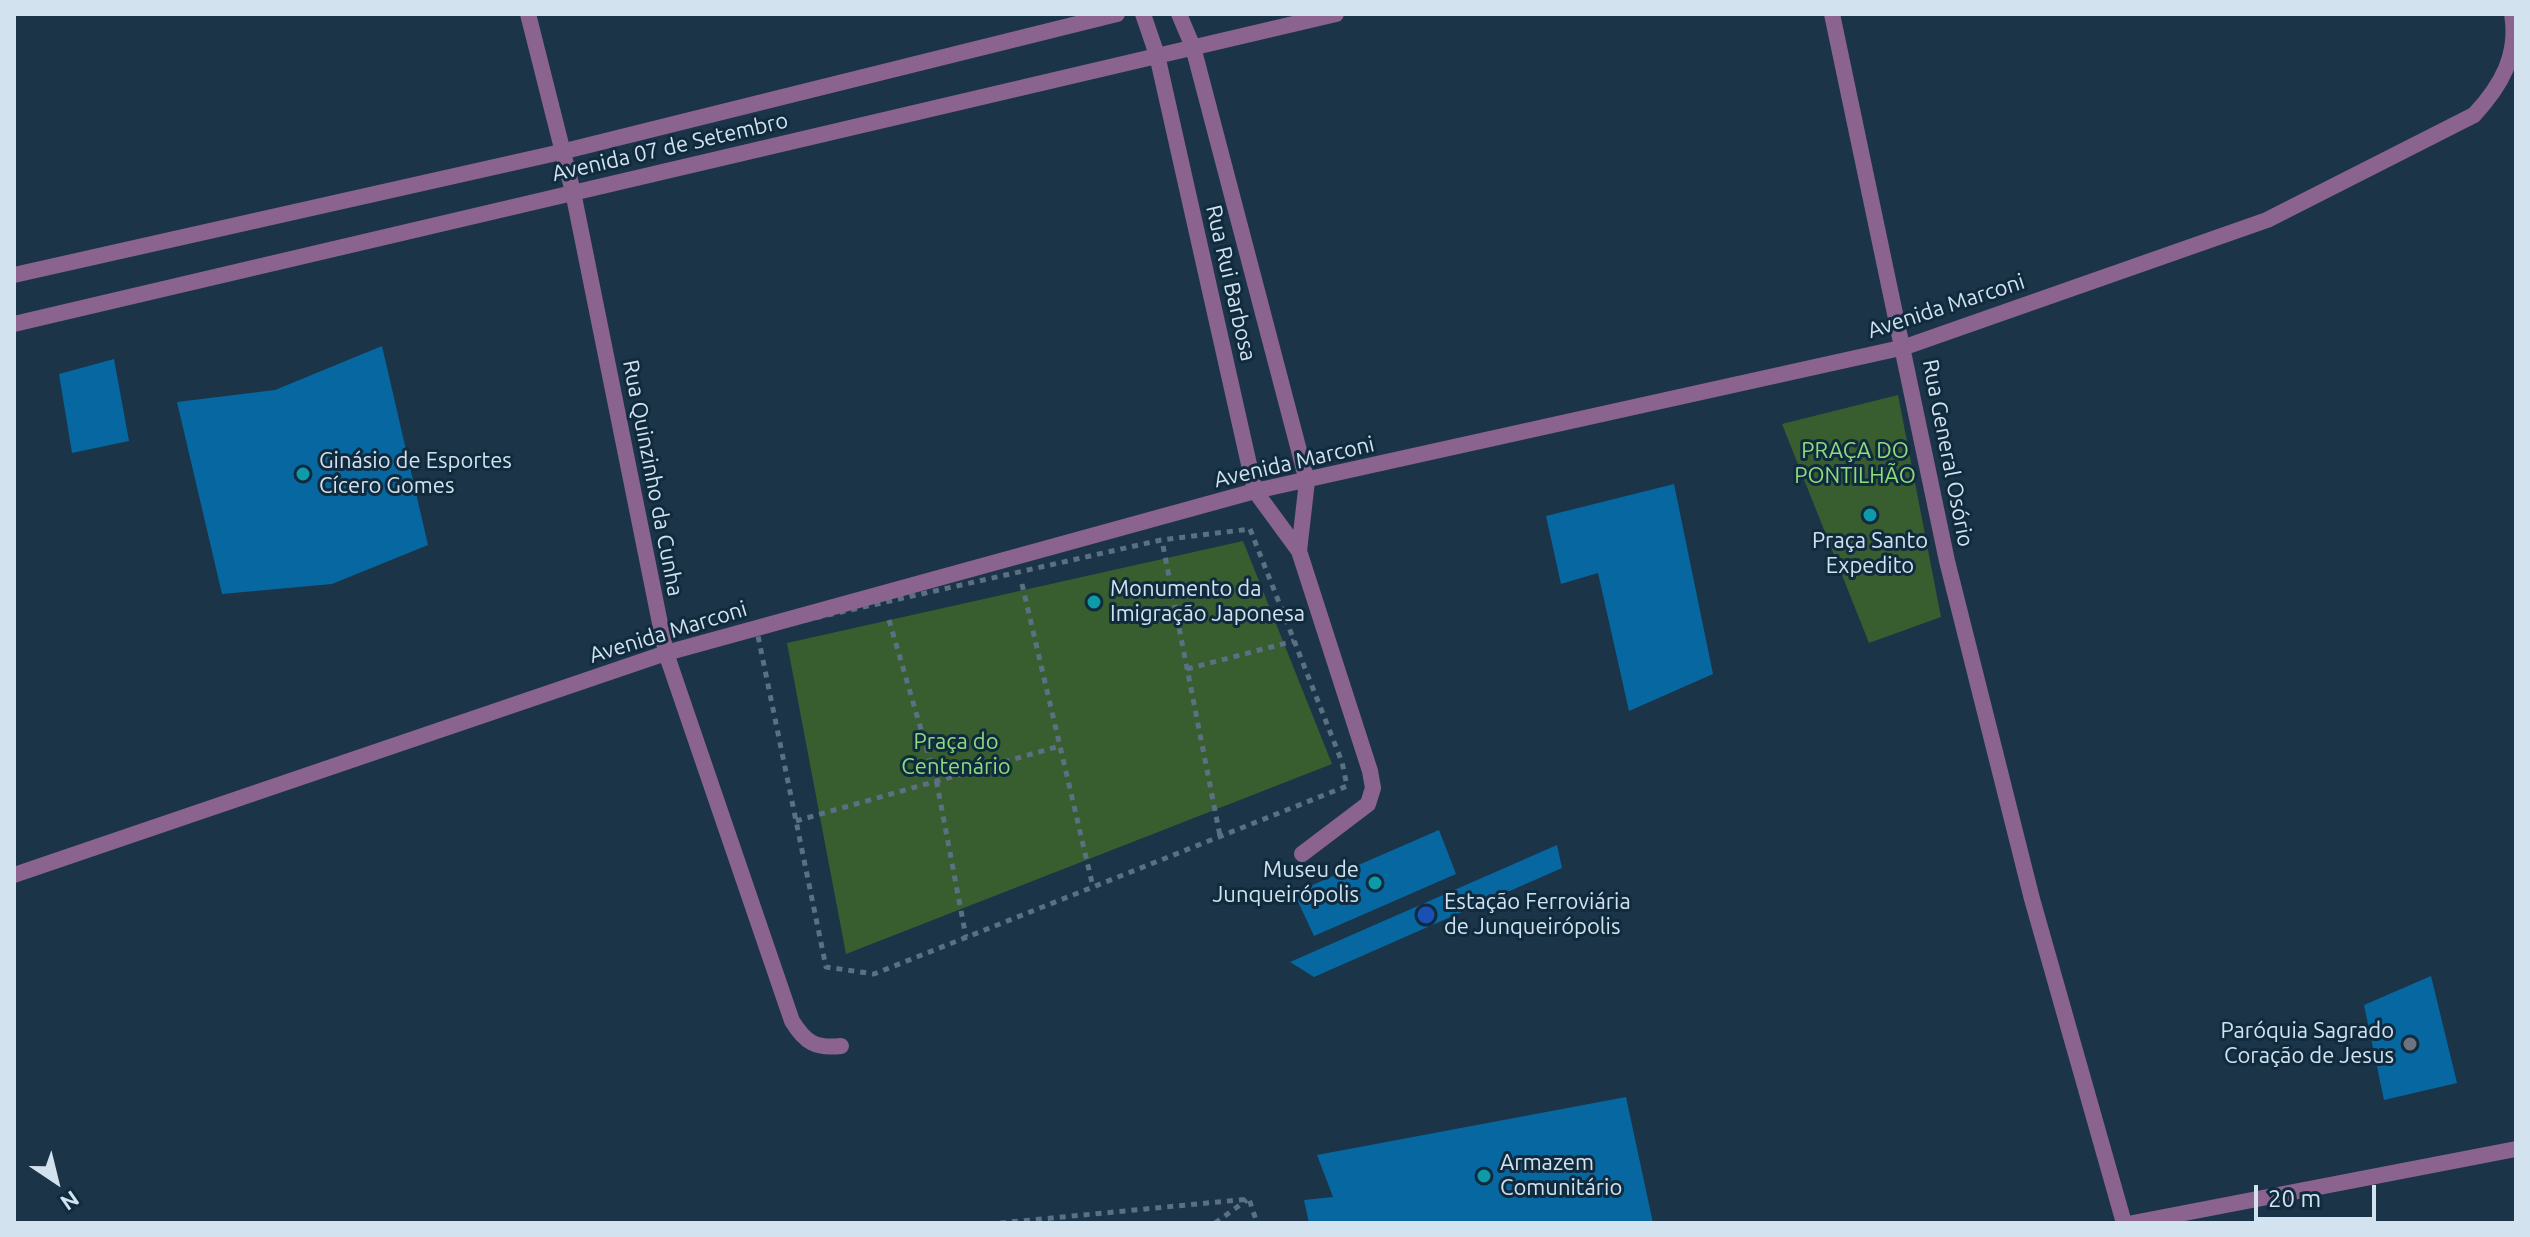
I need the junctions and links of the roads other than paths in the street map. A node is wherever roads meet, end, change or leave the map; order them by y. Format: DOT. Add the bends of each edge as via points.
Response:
graph roads {
  1 [pos="528,14"];
  2 [pos="1117,14"];
  3 [pos="1143,14"];
  4 [pos="1179,14"];
  5 [pos="1336,14"];
  6 [pos="1832,14"];
  7 [pos="2513,17"];
  8 [pos="1193,47"];
  9 [pos="1157,55"];
  10 [pos="561,152"];
  11 [pos="573,192"];
  12 [pos="14,275"];
  13 [pos="14,324"];
  14 [pos="1905,347"];
  15 [pos="1307,481"];
  16 [pos="1255,491"];
  17 [pos="1299,551"];
  18 [pos="666,653"];
  19 [pos="1302,854"];
  20 [pos="14,875"];
  21 [pos="841,1046"];
  22 [pos="2516,1149"];
  23 [pos="2124,1223"];
  24 [pos="2133,1223"];
  1 -- 10 [label="street, Rua Quinzinho da Cunha"];
  2 -- 10 [label="street, Avenida 07 de Setembro"];
  3 -- 9 [label="street, Rua Rui Barbosa"];
  4 -- 8 [label="street, Rua Rui Barbosa"];
  5 -- 8 [label="street, Avenida 07 de Setembro"];
  6 -- 14 [label="street, Rua General Osório"];
  7 -- 14 [label="street, Avenida Marconi" via="2506,73 2474,115 2267,220"];
  8 -- 9 [label="street, Avenida 07 de Setembro"];
  8 -- 15 [label="street, Rua Rui Barbosa"];
  9 -- 11 [label="street, Avenida 07 de Setembro"];
  9 -- 16 [label="street, Rua Rui Barbosa"];
  10 -- 11 [label="street, Rua Quinzinho da Cunha"];
  10 -- 12 [label="street, Avenida 07 de Setembro"];
  11 -- 13 [label="street, Avenida 07 de Setembro"];
  11 -- 18 [label="street, Rua Quinzinho da Cunha"];
  14 -- 15 [label="street, Avenida Marconi"];
  14 -- 23 [label="street, Rua General Osório" via="1947,561 2032,899"];
  15 -- 16 [label="street, Avenida Marconi"];
  15 -- 17 [label="street, Rua Rui Barbosa"];
  16 -- 17 [label="street, Rua Rui Barbosa"];
  16 -- 18 [label="street, Avenida Marconi"];
  17 -- 19 [label="street, Rua Rui Barbosa" via="1373,788 1368,804"];
  18 -- 20 [label="street, Avenida Marconi"];
  18 -- 21 [label="street, Rua Quinzinho da Cunha" via="792,1021 804,1040 822,1048"];
  22 -- 24 [label="street"];
}
